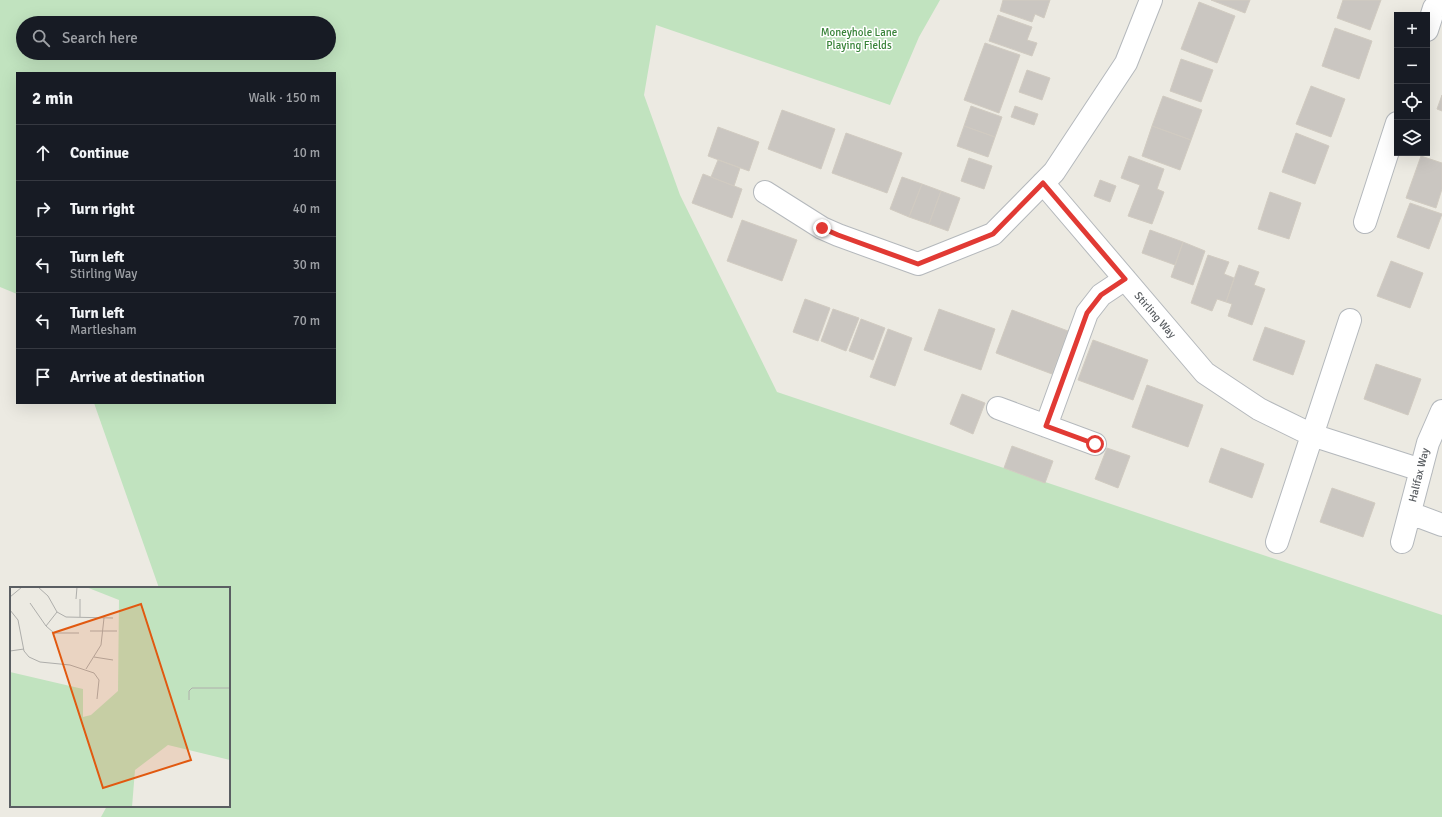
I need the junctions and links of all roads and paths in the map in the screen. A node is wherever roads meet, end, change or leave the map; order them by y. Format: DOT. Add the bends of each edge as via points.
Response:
graph roads {
  1 [pos="1151,0"];
  2 [pos="1442,3"];
  3 [pos="1430,21"];
  4 [pos="1394,132"];
  5 [pos="1043,183"];
  6 [pos="765,192"];
  7 [pos="1365,222"];
  8 [pos="1125,279"];
  9 [pos="1350,320"];
  10 [pos="998,408"];
  11 [pos="1442,410"];
  12 [pos="1046,426"];
  13 [pos="1312,435"];
  14 [pos="1095,444"];
  15 [pos="1421,470"];
  16 [pos="1410,513"];
  17 [pos="1442,525"];
  18 [pos="1277,542"];
  19 [pos="1402,542"];
  1 -- 5 [label="street" via="1126,63 1054,172"];
  2 -- 3 [label="street" via="1434,8"];
  4 -- 7 [label="street"];
  5 -- 6 [label="street" via="993,234 918,264 822,228"];
  5 -- 8 [label="street, Stirling Way"];
  8 -- 12 [label="street" via="1101,295 1087,313"];
  8 -- 13 [label="street, Stirling Way" via="1205,373 1259,409"];
  9 -- 13 [label="street"];
  10 -- 12 [label="street"];
  11 -- 15 [label="street, Halifax Way" via="1428,443"];
  12 -- 14 [label="street"];
  13 -- 15 [label="street, Stirling Way"];
  13 -- 18 [label="street"];
  15 -- 16 [label="street, Halifax Way"];
  16 -- 17 [label="street"];
  16 -- 19 [label="street, Halifax Way"];
}
